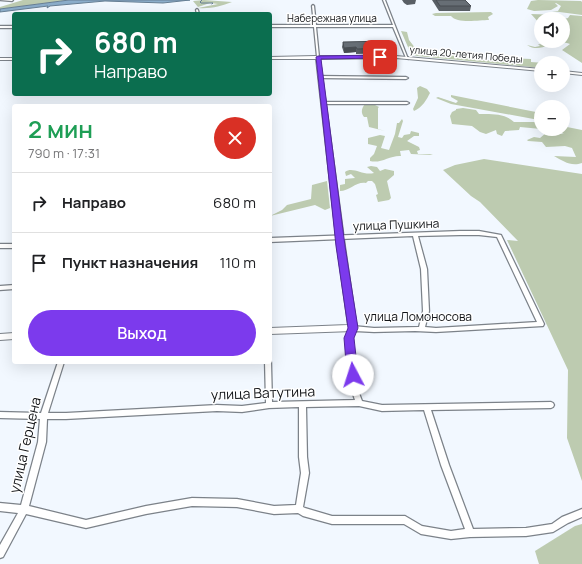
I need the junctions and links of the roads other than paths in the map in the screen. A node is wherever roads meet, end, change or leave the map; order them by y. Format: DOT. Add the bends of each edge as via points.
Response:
graph roads {
  1 [pos="0,0"];
  2 [pos="12,0"];
  3 [pos="384,0"];
  4 [pos="313,6"];
  5 [pos="272,26"];
  6 [pos="316,26"];
  7 [pos="394,26"];
  8 [pos="0,27"];
  9 [pos="12,27"];
  10 [pos="318,57"];
  11 [pos="272,58"];
  12 [pos="407,58"];
  13 [pos="0,59"];
  14 [pos="12,59"];
  15 [pos="534,69"];
  16 [pos="570,73"];
  17 [pos="582,74"];
  18 [pos="320,77"];
  19 [pos="406,78"];
  20 [pos="407,103"];
  21 [pos="324,104"];
  22 [pos="415,235"];
  23 [pos="340,237"];
  24 [pos="272,240"];
  25 [pos="0,246"];
  26 [pos="12,246"];
  27 [pos="12,287"];
  28 [pos="0,288"];
  29 [pos="541,324"];
  30 [pos="353,328"];
  31 [pos="422,328"];
  32 [pos="272,331"];
  33 [pos="12,336"];
  34 [pos="0,337"];
  35 [pos="60,364"];
  36 [pos="268,364"];
  37 [pos="359,402"];
  38 [pos="302,404"];
  39 [pos="268,405"];
  40 [pos="551,405"];
  41 [pos="426,407"];
  42 [pos="44,414"];
  43 [pos="0,415"];
  44 [pos="0,507"];
  45 [pos="24,509"];
  46 [pos="299,509"];
  47 [pos="582,513"];
  48 [pos="470,533"];
  49 [pos="0,554"];
  1 -- 2 [label="street"];
  3 -- 7 [label="street"];
  4 -- 6 [label="street"];
  5 -- 6 [label="street, Набережная улица"];
  6 -- 7 [label="street, Набережная улица"];
  6 -- 10 [label="street"];
  7 -- 12 [label="street"];
  8 -- 9 [label="street"];
  10 -- 11 [label="street, улица 20-летия Победы"];
  10 -- 12 [label="street, улица 20-летия Победы"];
  10 -- 18 [label="street"];
  12 -- 15 [label="street, улица 20-летия Победы"];
  13 -- 14 [label="street"];
  16 -- 17 [label="street"];
  18 -- 19 [label="street"];
  18 -- 21 [label="street"];
  20 -- 21 [label="street"];
  21 -- 23 [label="street"];
  22 -- 23 [label="street, улица Пушкина"];
  22 -- 29 [label="street, улица Пушкина" via="479,233 498,236"];
  22 -- 31 [label="street" via="424,269 426,311"];
  23 -- 24 [label="street, улица Пушкина"];
  23 -- 30 [label="street"];
  25 -- 26 [label="street"];
  27 -- 28 [label="street"];
  29 -- 31 [label="street, улица Ломоносова" via="436,330"];
  30 -- 31 [label="street, улица Ломоносова"];
  30 -- 32 [label="street, улица Ломоносова"];
  30 -- 37 [label="street" via="349,338 354,388"];
  33 -- 34 [label="street"];
  35 -- 42 [label="street, улица Герцена"];
  36 -- 39 [label="street"];
  37 -- 38 [label="street, улица Ватутина"];
  37 -- 41 [label="street, улица Ватутина" via="382,408"];
  38 -- 39 [label="street, улица Ватутина"];
  38 -- 46 [label="street" via="305,473"];
  39 -- 42 [label="street, улица Ватутина" via="242,409 66,416"];
  40 -- 41 [label="street, улица Ватутина"];
  41 -- 48 [label="street"];
  42 -- 43 [label="street, улица Ватутина"];
  42 -- 45 [label="street, улица Герцена" via="42,442"];
  44 -- 45 [label="street"];
  45 -- 46 [label="street" via="86,524 192,502 237,503 274,510"];
  45 -- 49 [label="street, улица Герцена"];
  46 -- 48 [label="street" via="332,520 405,520 422,530 451,535"];
  47 -- 48 [label="street" via="554,528 526,532"];
}
